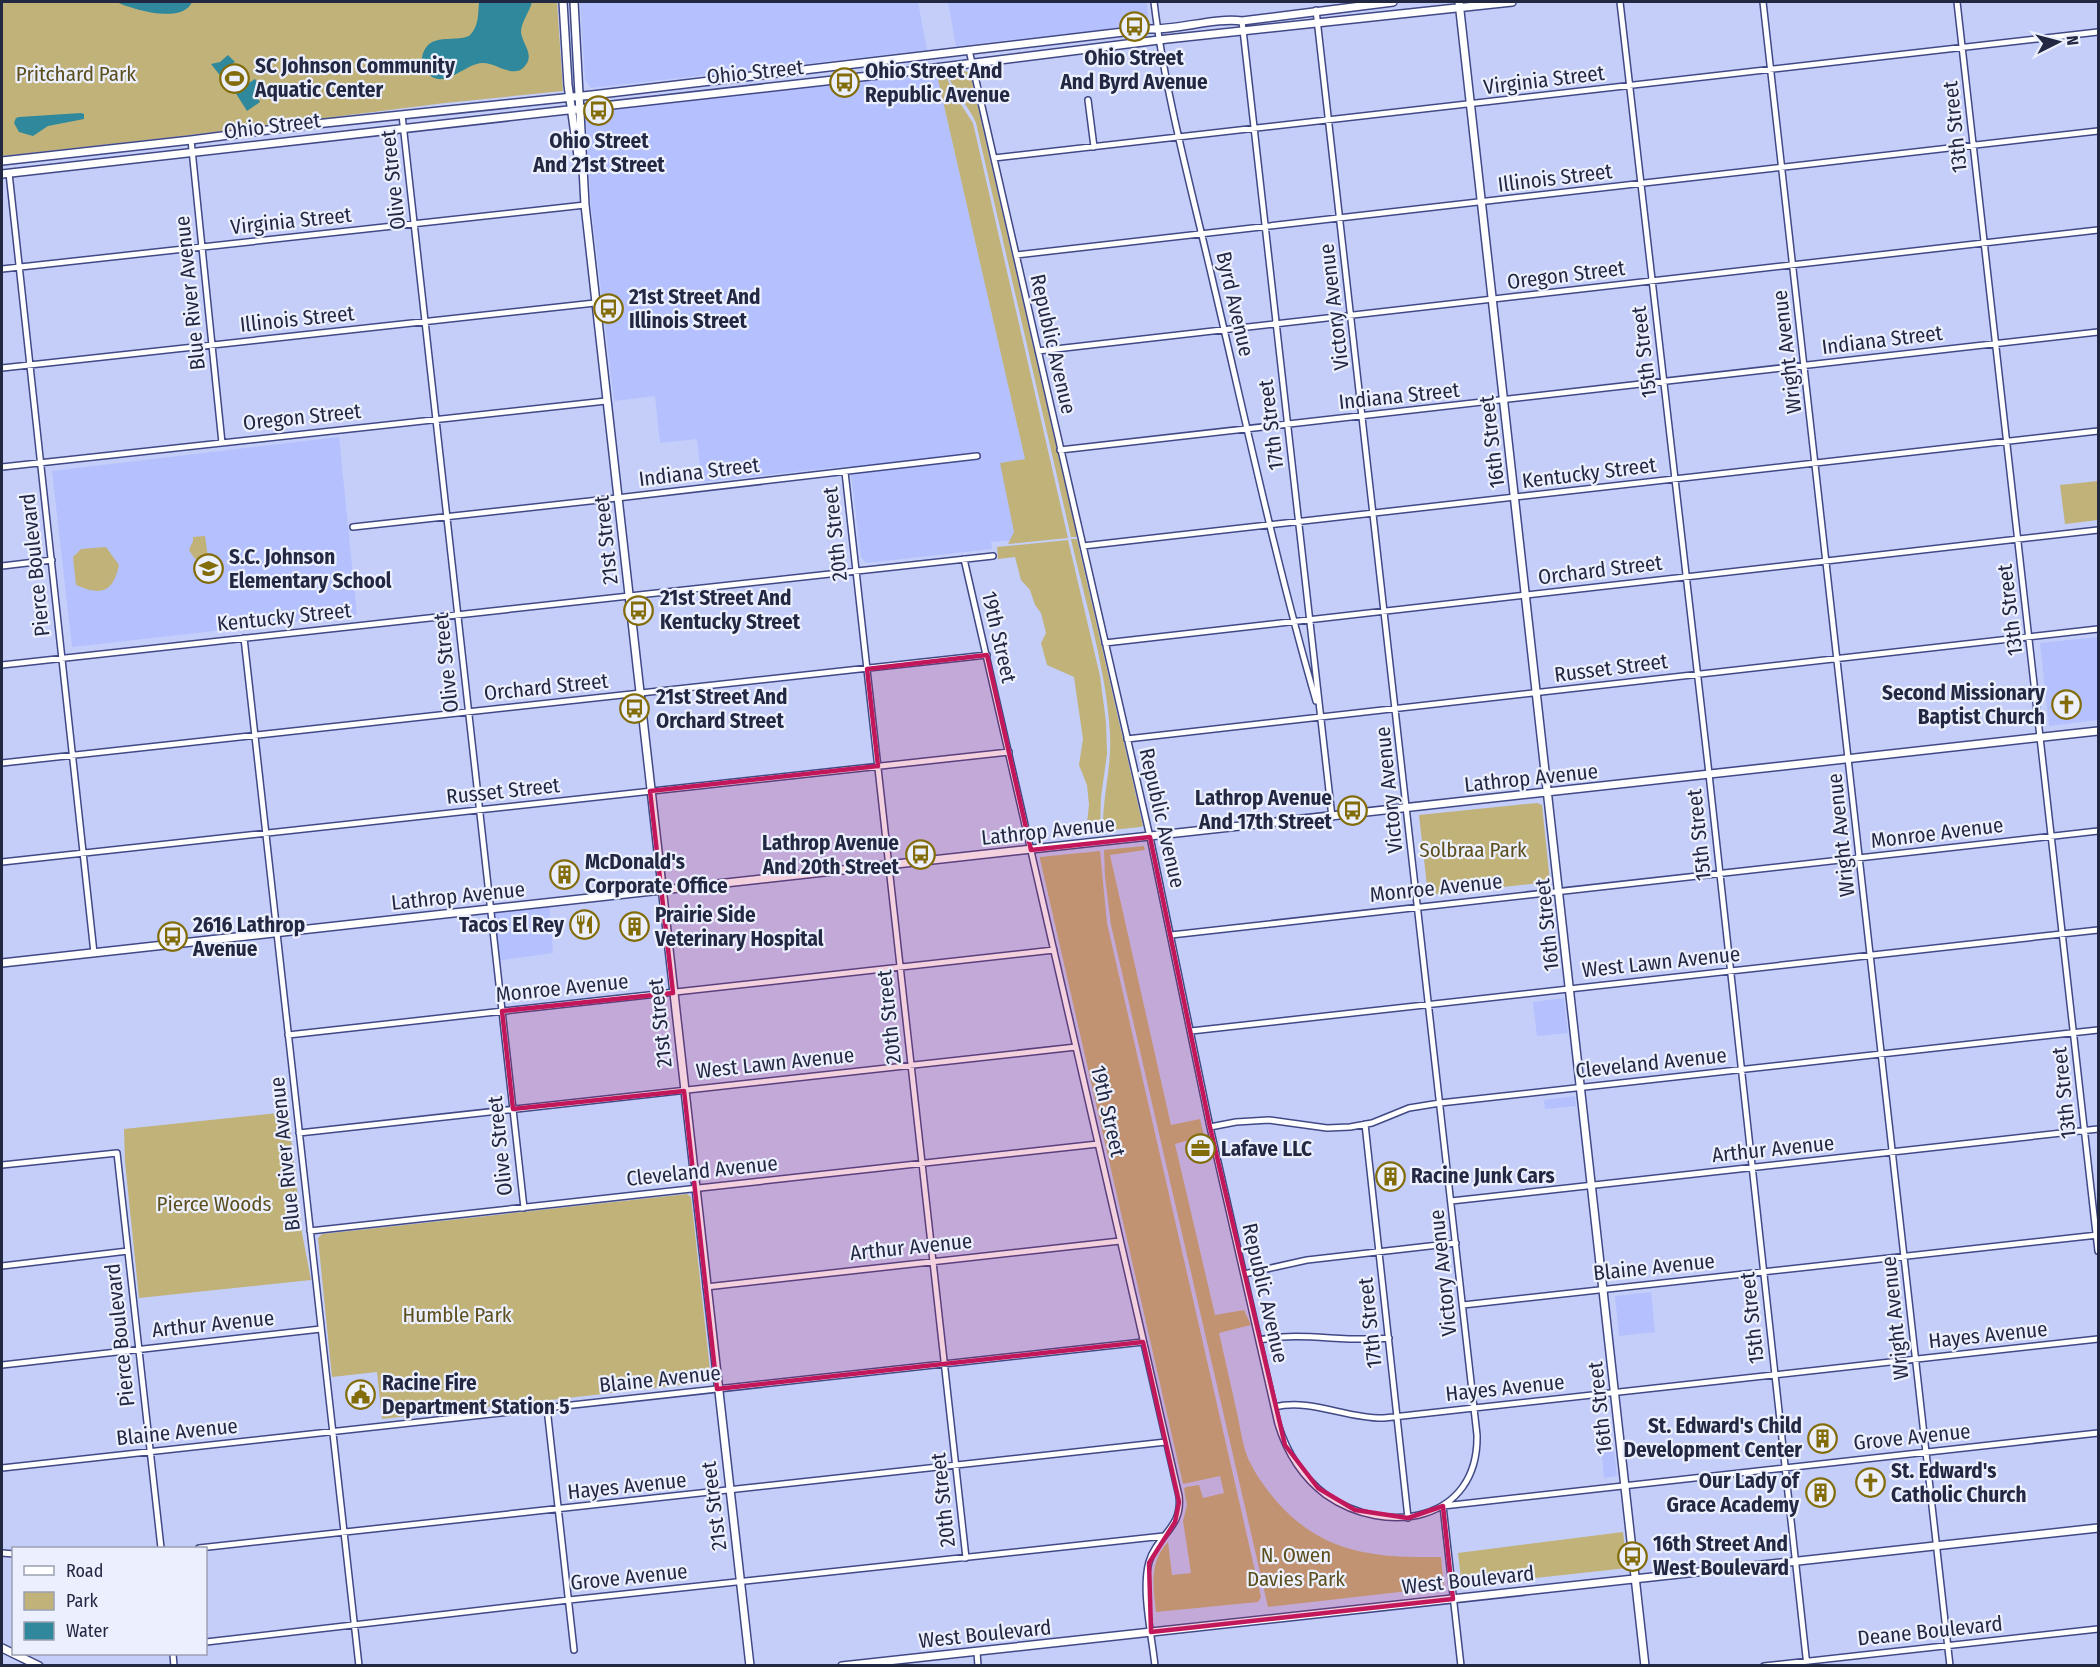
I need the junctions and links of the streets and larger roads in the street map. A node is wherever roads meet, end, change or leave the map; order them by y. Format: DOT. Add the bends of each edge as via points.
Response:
graph roads {
  1 [pos="563,2"];
  2 [pos="574,2"];
  3 [pos="1155,2"];
  4 [pos="1393,2"];
  5 [pos="1512,2"];
  6 [pos="1620,2"];
  7 [pos="1763,2"];
  8 [pos="1957,2"];
  9 [pos="1460,4"];
  10 [pos="1316,10"];
  11 [pos="1242,21"];
  12 [pos="1318,24"];
  13 [pos="1158,29"];
  14 [pos="1243,30"];
  15 [pos="2098,32"];
  16 [pos="1159,40"];
  17 [pos="1962,48"];
  18 [pos="969,50"];
  19 [pos="860,63"];
  20 [pos="973,63"];
  21 [pos="1771,70"];
  22 [pos="861,77"];
  23 [pos="735,78"];
  24 [pos="1630,87"];
  25 [pos="737,91"];
  26 [pos="580,96"];
  27 [pos="570,97"];
  28 [pos="1088,100"];
  29 [pos="1470,105"];
  30 [pos="580,108"];
  31 [pos="572,109"];
  32 [pos="402,115"];
  33 [pos="1329,122"];
  34 [pos="404,127"];
  35 [pos="1253,130"];
  36 [pos="2098,131"];
  37 [pos="1180,138"];
  38 [pos="192,140"];
  39 [pos="1973,146"];
  40 [pos="1094,147"];
  41 [pos="192,153"];
  42 [pos="994,158"];
  43 [pos="2,161"];
  44 [pos="1782,168"];
  45 [pos="5,173"];
  46 [pos="1641,184"];
  47 [pos="585,201"];
  48 [pos="1481,203"];
  49 [pos="1340,219"];
  50 [pos="413,224"];
  51 [pos="1265,227"];
  52 [pos="2098,230"];
  53 [pos="1202,234"];
  54 [pos="1984,243"];
  55 [pos="201,247"];
  56 [pos="1016,255"];
  57 [pos="1793,265"];
  58 [pos="19,267"];
  59 [pos="2,269"];
  60 [pos="1652,282"];
  61 [pos="1492,300"];
  62 [pos="595,303"];
  63 [pos="1351,317"];
  64 [pos="424,322"];
  65 [pos="1276,325"];
  66 [pos="1225,331"];
  67 [pos="2098,332"];
  68 [pos="1996,344"];
  69 [pos="212,345"];
  70 [pos="1038,351"];
  71 [pos="30,365"];
  72 [pos="1805,366"];
  73 [pos="2,368"];
  74 [pos="1664,382"];
  75 [pos="1504,400"];
  76 [pos="606,401"];
  77 [pos="1363,416"];
  78 [pos="435,419"];
  79 [pos="1287,425"];
  80 [pos="1247,429"];
  81 [pos="2098,431"];
  82 [pos="2007,441"];
  83 [pos="222,443"];
  84 [pos="1060,450"];
  85 [pos="977,456"];
  86 [pos="41,463"];
  87 [pos="1816,463"];
  88 [pos="2,467"];
  89 [pos="845,472"];
  90 [pos="1675,480"];
  91 [pos="617,498"];
  92 [pos="1515,498"];
  93 [pos="1374,514"];
  94 [pos="446,517"];
  95 [pos="1299,522"];
  96 [pos="1269,526"];
  97 [pos="353,527"];
  98 [pos="2098,530"];
  99 [pos="2018,539"];
  100 [pos="1083,546"];
  101 [pos="993,556"];
  102 [pos="964,559"];
  103 [pos="51,560"];
  104 [pos="1827,561"];
  105 [pos="2,566"];
  106 [pos="856,571"];
  107 [pos="1686,577"];
  108 [pos="628,596"];
  109 [pos="1527,596"];
  110 [pos="1385,612"];
  111 [pos="457,615"];
  112 [pos="1310,620"];
  113 [pos="1293,622"];
  114 [pos="2098,629"];
  115 [pos="2029,637"];
  116 [pos="244,638"];
  117 [pos="1105,643"];
  118 [pos="987,655"];
  119 [pos="62,658"];
  120 [pos="1838,659"];
  121 [pos="2,665"];
  122 [pos="867,669"];
  123 [pos="1697,675"];
  124 [pos="1538,693"];
  125 [pos="639,694"];
  126 [pos="1396,709"];
  127 [pos="468,712"];
  128 [pos="1320,717"];
  129 [pos="2098,731"];
  130 [pos="255,736"];
  131 [pos="2041,737"];
  132 [pos="1127,739"];
  133 [pos="1009,752"];
  134 [pos="73,756"];
  135 [pos="1850,759"];
  136 [pos="2,764"];
  137 [pos="878,766"];
  138 [pos="1708,775"];
  139 [pos="650,791"];
  140 [pos="1549,792"];
  141 [pos="1408,808"];
  142 [pos="479,810"];
  143 [pos="1332,817"];
  144 [pos="2098,831"];
  145 [pos="266,833"];
  146 [pos="2052,836"];
  147 [pos="1150,837"];
  148 [pos="1031,850"];
  149 [pos="84,853"];
  150 [pos="1861,858"];
  151 [pos="2,862"];
  152 [pos="889,866"];
  153 [pos="1719,873"];
  154 [pos="662,891"];
  155 [pos="1560,891"];
  156 [pos="1419,907"];
  157 [pos="490,909"];
  158 [pos="2098,930"];
  159 [pos="277,933"];
  160 [pos="2063,934"];
  161 [pos="1171,935"];
  162 [pos="1054,950"];
  163 [pos="94,952"];
  164 [pos="1871,956"];
  165 [pos="2,963"];
  166 [pos="900,967"];
  167 [pos="1730,971"];
  168 [pos="1570,989"];
  169 [pos="673,993"];
  170 [pos="1430,1005"];
  171 [pos="502,1011"];
  172 [pos="2098,1030"];
  173 [pos="1191,1031"];
  174 [pos="2074,1032"];
  175 [pos="288,1035"];
  176 [pos="1076,1047"];
  177 [pos="1882,1054"];
  178 [pos="911,1065"];
  179 [pos="1741,1070"];
  180 [pos="1581,1087"];
  181 [pos="684,1091"];
  182 [pos="1440,1103"];
  183 [pos="513,1109"];
  184 [pos="1365,1124"];
  185 [pos="1210,1126"];
  186 [pos="2098,1129"];
  187 [pos="2085,1131"];
  188 [pos="299,1133"];
  189 [pos="1098,1144"];
  190 [pos="1893,1152"];
  191 [pos="922,1163"];
  192 [pos="2,1165"];
  193 [pos="1752,1168"];
  194 [pos="1592,1185"];
  195 [pos="695,1188"];
  196 [pos="1451,1201"];
  197 [pos="524,1208"];
  198 [pos="310,1231"];
  199 [pos="2098,1235"];
  200 [pos="1120,1241"];
  201 [pos="1456,1243"];
  202 [pos="128,1251"];
  203 [pos="2098,1251"];
  204 [pos="1379,1252"];
  205 [pos="1905,1256"];
  206 [pos="933,1262"];
  207 [pos="2,1266"];
  208 [pos="1763,1272"];
  209 [pos="1244,1274"];
  210 [pos="706,1287"];
  211 [pos="1604,1289"];
  212 [pos="1463,1305"];
  213 [pos="321,1329"];
  214 [pos="1389,1338"];
  215 [pos="2098,1339"];
  216 [pos="1259,1340"];
  217 [pos="1143,1341"];
  218 [pos="139,1349"];
  219 [pos="1917,1359"];
  220 [pos="945,1364"];
  221 [pos="2,1365"];
  222 [pos="1775,1375"];
  223 [pos="717,1389"];
  224 [pos="1615,1392"];
  225 [pos="1274,1407"];
  226 [pos="546,1408"];
  227 [pos="1474,1408"];
  228 [pos="1397,1416"];
  229 [pos="332,1431"];
  230 [pos="2098,1433"];
  231 [pos="1166,1442"];
  232 [pos="150,1451"];
  233 [pos="1927,1452"];
  234 [pos="956,1466"];
  235 [pos="1785,1467"];
  236 [pos="2,1468"];
  237 [pos="1625,1485"];
  238 [pos="729,1491"];
  239 [pos="1443,1506"];
  240 [pos="558,1510"];
  241 [pos="1408,1518"];
  242 [pos="2098,1528"];
  243 [pos="344,1533"];
  244 [pos="1164,1536"];
  245 [pos="1937,1545"];
  246 [pos="161,1547"];
  247 [pos="207,1547"];
  248 [pos="966,1558"];
  249 [pos="1796,1561"];
  250 [pos="1636,1579"];
  251 [pos="740,1582"];
  252 [pos="1453,1599"];
  253 [pos="569,1600"];
  254 [pos="354,1624"];
  255 [pos="2098,1629"];
  256 [pos="1151,1632"];
  257 [pos="207,1642"];
  258 [pos="1948,1645"];
  259 [pos="574,1650"];
  260 [pos="977,1652"];
  261 [pos="17,1655"];
  262 [pos="1807,1663"];
  263 [pos="39,1665"];
  264 [pos="358,1665"];
  265 [pos="750,1665"];
  266 [pos="842,1665"];
  267 [pos="978,1665"];
  268 [pos="1155,1665"];
  269 [pos="1461,1665"];
  270 [pos="1646,1665"];
  271 [pos="1764,1665"];
  272 [pos="1950,1665"];
  1 -- 27 [label="street, 21st Street"];
  2 -- 26 [label="street, 21st Street"];
  3 -- 13 [label="street, Byrd Avenue"];
  4 -- 10 [label="street, Ohio Street"];
  5 -- 9 [label="street, Ohio Street"];
  6 -- 24 [label="street, 15th Street"];
  7 -- 21 [label="street, Wright Avenue"];
  8 -- 17 [label="street, 13th Street"];
  9 -- 12 [label="street, Ohio Street"];
  9 -- 29 [label="street, 16th Street"];
  10 -- 11 [label="street, Ohio Street"];
  10 -- 12 [label="street, Victory Avenue"];
  11 -- 13 [label="street, Ohio Street"];
  11 -- 14 [label="street, 17th Street"];
  12 -- 14 [label="street, Ohio Street"];
  12 -- 33 [label="street, Victory Avenue"];
  13 -- 16 [label="street, Byrd Avenue"];
  13 -- 18 [label="street, Ohio Street"];
  14 -- 16 [label="street, Ohio Street"];
  14 -- 35 [label="street, 17th Street"];
  15 -- 17 [label="street, Virginia Street"];
  16 -- 20 [label="street, Ohio Street"];
  16 -- 37 [label="street, Byrd Avenue"];
  17 -- 21 [label="street, Virginia Street"];
  17 -- 39 [label="street, 13th Street"];
  18 -- 19 [label="street, Ohio Street"];
  18 -- 20 [label="street, Republic Avenue"];
  19 -- 22 [label="street"];
  19 -- 23 [label="street, Ohio Street"];
  20 -- 22 [label="street, Ohio Street"];
  20 -- 42 [label="street, Republic Avenue"];
  21 -- 24 [label="street, Virginia Street"];
  21 -- 44 [label="street, Wright Avenue"];
  22 -- 25 [label="street, Ohio Street"];
  23 -- 25 [label="street"];
  23 -- 26 [label="street, Ohio Street"];
  24 -- 29 [label="street, Virginia Street"];
  24 -- 46 [label="street, 15th Street"];
  25 -- 30 [label="street, Ohio Street"];
  26 -- 27 [label="street, Ohio Street"];
  26 -- 30 [label="street, 21st Street"];
  27 -- 31 [label="street, 21st Street"];
  27 -- 32 [label="street, Ohio Street"];
  28 -- 40 [label="street"];
  29 -- 33 [label="street, Virginia Street"];
  29 -- 48 [label="street, 16th Street"];
  30 -- 31 [label="street, Ohio Street"];
  30 -- 47 [label="street, 21st Street"];
  31 -- 34 [label="street, Ohio Street"];
  31 -- 47 [label="street, 21st Street"];
  32 -- 34 [label="street, Olive Street"];
  32 -- 38 [label="street, Ohio Street"];
  33 -- 35 [label="street, Virginia Street"];
  33 -- 49 [label="street, Victory Avenue"];
  34 -- 41 [label="street, Ohio Street"];
  34 -- 50 [label="street, Olive Street"];
  35 -- 37 [label="street, Virginia Street"];
  35 -- 51 [label="street, 17th Street"];
  36 -- 39 [label="street, Illinois Street"];
  37 -- 40 [label="street, Virginia Street"];
  37 -- 53 [label="street, Byrd Avenue"];
  38 -- 41 [label="street, Blue River Avenue"];
  38 -- 43 [label="street, Ohio Street"];
  39 -- 44 [label="street, Illinois Street"];
  39 -- 54 [label="street, 13th Street"];
  40 -- 42 [label="street, Virginia Street"];
  41 -- 45 [label="street, Ohio Street"];
  41 -- 55 [label="street, Blue River Avenue"];
  42 -- 56 [label="street, Republic Avenue"];
  44 -- 46 [label="street, Illinois Street"];
  44 -- 57 [label="street, Wright Avenue"];
  45 -- 58 [label="street, Pierce Boulevard"];
  46 -- 48 [label="street, Illinois Street"];
  46 -- 60 [label="street, 15th Street"];
  47 -- 50 [label="street, Virginia Street"];
  47 -- 62 [label="street, 21st Street"];
  48 -- 49 [label="street, Illinois Street"];
  48 -- 61 [label="street, 16th Street"];
  49 -- 51 [label="street, Illinois Street"];
  49 -- 63 [label="street, Victory Avenue"];
  50 -- 55 [label="street, Virginia Street"];
  50 -- 64 [label="street, Olive Street"];
  51 -- 53 [label="street, Illinois Street"];
  51 -- 65 [label="street, 17th Street"];
  52 -- 54 [label="street, Oregon Street"];
  53 -- 56 [label="street, Illinois Street"];
  53 -- 66 [label="street, Byrd Avenue"];
  54 -- 57 [label="street, Oregon Street"];
  54 -- 68 [label="street, 13th Street"];
  55 -- 58 [label="street, Virginia Street"];
  55 -- 69 [label="street, Blue River Avenue"];
  56 -- 70 [label="street, Republic Avenue"];
  57 -- 60 [label="street, Oregon Street"];
  57 -- 72 [label="street, Wright Avenue"];
  58 -- 59 [label="street, Virginia Street"];
  58 -- 71 [label="street, Pierce Boulevard"];
  60 -- 61 [label="street, Oregon Street"];
  60 -- 74 [label="street, 15th Street"];
  61 -- 63 [label="street, Oregon Street"];
  61 -- 75 [label="street, 16th Street"];
  62 -- 64 [label="street, Illinois Street"];
  62 -- 76 [label="street, 21st Street"];
  63 -- 65 [label="street, Oregon Street"];
  63 -- 77 [label="street, Victory Avenue"];
  64 -- 69 [label="street, Illinois Street"];
  64 -- 78 [label="street, Olive Street"];
  65 -- 66 [label="street, Oregon Street"];
  65 -- 79 [label="street, 17th Street"];
  66 -- 70 [label="street, Oregon Street"];
  66 -- 80 [label="street, Byrd Avenue"];
  67 -- 68 [label="street, Indiana Street"];
  68 -- 72 [label="street, Indiana Street"];
  68 -- 82 [label="street, 13th Street"];
  69 -- 71 [label="street, Illinois Street"];
  69 -- 83 [label="street, Blue River Avenue"];
  70 -- 84 [label="street, Republic Avenue"];
  71 -- 73 [label="street, Illinois Street"];
  71 -- 86 [label="street, Pierce Boulevard"];
  72 -- 74 [label="street, Indiana Street"];
  72 -- 87 [label="street, Wright Avenue"];
  74 -- 75 [label="street, Indiana Street"];
  74 -- 90 [label="street, 15th Street"];
  75 -- 77 [label="street, Indiana Street"];
  75 -- 92 [label="street, 16th Street"];
  76 -- 78 [label="street, Oregon Street"];
  76 -- 91 [label="street, 21st Street"];
  77 -- 79 [label="street, Indiana Street"];
  77 -- 93 [label="street, Victory Avenue"];
  78 -- 83 [label="street, Oregon Street"];
  78 -- 94 [label="street, Olive Street"];
  79 -- 80 [label="street, Indiana Street"];
  79 -- 95 [label="street, 17th Street"];
  80 -- 84 [label="street, Indiana Street"];
  80 -- 96 [label="street, Byrd Avenue"];
  81 -- 82 [label="street, Kentucky Street"];
  82 -- 87 [label="street, Kentucky Street"];
  82 -- 99 [label="street, 13th Street"];
  83 -- 86 [label="street, Oregon Street"];
  84 -- 100 [label="street, Republic Avenue"];
  85 -- 89 [label="street, Indiana Street"];
  86 -- 88 [label="street, Oregon Street"];
  86 -- 103 [label="street, Pierce Boulevard"];
  87 -- 90 [label="street, Kentucky Street"];
  87 -- 104 [label="street, Wright Avenue"];
  89 -- 91 [label="street, Indiana Street"];
  89 -- 106 [label="street, 20th Street"];
  90 -- 92 [label="street, Kentucky Street"];
  90 -- 107 [label="street, 15th Street"];
  91 -- 94 [label="street, Indiana Street"];
  91 -- 108 [label="street, 21st Street"];
  92 -- 93 [label="street, Kentucky Street"];
  92 -- 109 [label="street, 16th Street"];
  93 -- 95 [label="street, Kentucky Street"];
  93 -- 110 [label="street, Victory Avenue"];
  94 -- 97 [label="street, Indiana Street"];
  94 -- 111 [label="street, Olive Street"];
  95 -- 96 [label="street, Kentucky Street"];
  95 -- 112 [label="street, 17th Street"];
  96 -- 100 [label="street, Kentucky Street"];
  96 -- 113 [label="street, Byrd Avenue"];
  98 -- 99 [label="street, Orchard Street"];
  99 -- 104 [label="street, Orchard Street"];
  99 -- 115 [label="street, 13th Street"];
  100 -- 117 [label="street, Republic Avenue"];
  101 -- 102 [label="street, Kentucky Street"];
  102 -- 106 [label="street, Kentucky Street"];
  102 -- 118 [label="street, 19th Street"];
  103 -- 105 [label="street"];
  103 -- 119 [label="street, Pierce Boulevard"];
  104 -- 107 [label="street, Orchard Street"];
  104 -- 120 [label="street, Wright Avenue"];
  106 -- 108 [label="street, Kentucky Street"];
  106 -- 122 [label="street, 20th Street"];
  107 -- 109 [label="street, Orchard Street"];
  107 -- 123 [label="street, 15th Street"];
  108 -- 111 [label="street, Kentucky Street"];
  108 -- 125 [label="street, 21st Street"];
  109 -- 110 [label="street, Orchard Street"];
  109 -- 124 [label="street, 16th Street"];
  110 -- 112 [label="street, Orchard Street"];
  110 -- 126 [label="street, Victory Avenue"];
  111 -- 116 [label="street, Kentucky Street"];
  111 -- 127 [label="street, Olive Street"];
  112 -- 113 [label="street, Orchard Street"];
  112 -- 128 [label="street, 17th Street"];
  113 -- 117 [label="street, Orchard Street"];
  113 -- 128 [label="street, Byrd Avenue"];
  114 -- 115 [label="street, Russet Street"];
  115 -- 120 [label="street, Russet Street"];
  115 -- 131 [label="street, 13th Street"];
  116 -- 119 [label="street, Kentucky Street"];
  116 -- 130 [label="street, Blue River Avenue"];
  117 -- 132 [label="street, Republic Avenue"];
  118 -- 122 [label="street, Orchard Street"];
  118 -- 133 [label="street, 19th Street"];
  119 -- 121 [label="street, Kentucky Street"];
  119 -- 134 [label="street, Pierce Boulevard"];
  120 -- 123 [label="street, Russet Street"];
  120 -- 135 [label="street, Wright Avenue"];
  122 -- 125 [label="street, Orchard Street"];
  122 -- 137 [label="street, 20th Street"];
  123 -- 124 [label="street, Russet Street"];
  123 -- 138 [label="street, 15th Street"];
  124 -- 126 [label="street, Russet Street"];
  124 -- 140 [label="street, 16th Street"];
  125 -- 127 [label="street, Orchard Street"];
  125 -- 139 [label="street, 21st Street"];
  126 -- 128 [label="street, Russet Street"];
  126 -- 141 [label="street, Victory Avenue"];
  127 -- 130 [label="street, Orchard Street"];
  127 -- 142 [label="street, Olive Street"];
  128 -- 132 [label="street, Russet Street"];
  128 -- 143 [label="street, 17th Street"];
  129 -- 131 [label="street, Lathrop Avenue"];
  130 -- 134 [label="street, Orchard Street"];
  130 -- 145 [label="street, Blue River Avenue"];
  131 -- 135 [label="street, Lathrop Avenue"];
  131 -- 146 [label="street, 13th Street"];
  132 -- 147 [label="street, Republic Avenue"];
  133 -- 137 [label="street, Russet Street"];
  133 -- 148 [label="street, 19th Street"];
  134 -- 136 [label="street, Orchard Street"];
  134 -- 149 [label="street, Pierce Boulevard"];
  135 -- 138 [label="street, Lathrop Avenue"];
  135 -- 150 [label="street, Wright Avenue"];
  137 -- 139 [label="street, Russet Street"];
  137 -- 152 [label="street, 20th Street"];
  138 -- 140 [label="street, Lathrop Avenue"];
  138 -- 153 [label="street, 15th Street"];
  139 -- 142 [label="street, Russet Street"];
  139 -- 154 [label="street, 21st Street"];
  140 -- 141 [label="street, Lathrop Avenue"];
  140 -- 155 [label="street, 16th Street"];
  141 -- 143 [label="street, Lathrop Avenue"];
  141 -- 156 [label="street, Victory Avenue"];
  142 -- 145 [label="street, Russet Street"];
  142 -- 157 [label="street, Olive Street"];
  143 -- 147 [label="street, Lathrop Avenue"];
  144 -- 146 [label="street, Monroe Avenue"];
  145 -- 149 [label="street, Russet Street"];
  145 -- 159 [label="street, Blue River Avenue"];
  146 -- 150 [label="street, Monroe Avenue"];
  146 -- 160 [label="street, 13th Street"];
  147 -- 148 [label="street, Lathrop Avenue"];
  147 -- 161 [label="street, Republic Avenue"];
  148 -- 152 [label="street, Lathrop Avenue"];
  148 -- 162 [label="street, 19th Street"];
  149 -- 151 [label="street, Russet Street"];
  149 -- 163 [label="street, Pierce Boulevard"];
  150 -- 153 [label="street, Monroe Avenue"];
  150 -- 164 [label="street, Wright Avenue"];
  152 -- 154 [label="street, Lathrop Avenue"];
  152 -- 166 [label="street, 20th Street"];
  153 -- 155 [label="street, Monroe Avenue"];
  153 -- 167 [label="street, 15th Street"];
  154 -- 157 [label="street, Lathrop Avenue"];
  154 -- 169 [label="street, 21st Street"];
  155 -- 156 [label="street, Monroe Avenue"];
  155 -- 168 [label="street, 16th Street"];
  156 -- 161 [label="street, Monroe Avenue"];
  156 -- 170 [label="street, Victory Avenue"];
  157 -- 159 [label="street, Lathrop Avenue"];
  157 -- 171 [label="street, Olive Street"];
  158 -- 160 [label="street, West Lawn Avenue"];
  159 -- 163 [label="street, Lathrop Avenue"];
  159 -- 175 [label="street, Blue River Avenue"];
  160 -- 164 [label="street, West Lawn Avenue"];
  160 -- 174 [label="street, 13th Street"];
  161 -- 173 [label="street, Republic Avenue"];
  162 -- 166 [label="street, Monroe Avenue"];
  162 -- 176 [label="street, 19th Street"];
  163 -- 165 [label="street, Lathrop Avenue"];
  164 -- 167 [label="street, West Lawn Avenue"];
  164 -- 177 [label="street, Wright Avenue"];
  166 -- 169 [label="street, Monroe Avenue"];
  166 -- 178 [label="street, 20th Street"];
  167 -- 168 [label="street, West Lawn Avenue"];
  167 -- 179 [label="street, 15th Street"];
  168 -- 170 [label="street, West Lawn Avenue"];
  168 -- 180 [label="street, 16th Street"];
  169 -- 171 [label="street, Monroe Avenue"];
  169 -- 181 [label="street, 21st Street"];
  170 -- 173 [label="street, West Lawn Avenue"];
  170 -- 182 [label="street, Victory Avenue"];
  171 -- 175 [label="street, Monroe Avenue"];
  171 -- 183 [label="street, Olive Street"];
  172 -- 174 [label="street, Cleveland Avenue"];
  173 -- 185 [label="street, Republic Avenue"];
  174 -- 177 [label="street, Cleveland Avenue"];
  174 -- 187 [label="street, 13th Street"];
  175 -- 188 [label="street, Blue River Avenue"];
  176 -- 178 [label="street, West Lawn Avenue"];
  176 -- 189 [label="street, 19th Street"];
  177 -- 179 [label="street, Cleveland Avenue"];
  177 -- 190 [label="street, Wright Avenue"];
  178 -- 181 [label="street, West Lawn Avenue"];
  178 -- 191 [label="street, 20th Street"];
  179 -- 180 [label="street, Cleveland Avenue"];
  179 -- 193 [label="street, 15th Street"];
  180 -- 182 [label="street, Cleveland Avenue"];
  180 -- 194 [label="street, 16th Street"];
  181 -- 183 [label="street, West Lawn Avenue"];
  181 -- 195 [label="street, 21st Street"];
  182 -- 184 [label="street, Cleveland Avenue" via="1408,1108"];
  182 -- 196 [label="street, Victory Avenue"];
  183 -- 188 [label="street, West Lawn Avenue"];
  183 -- 197 [label="street, Olive Street"];
  184 -- 185 [label="street, Cleveland Avenue" via="1327,1128 1252,1120"];
  184 -- 204 [label="street, 17th Street"];
  185 -- 209 [label="street, Republic Avenue"];
  186 -- 187 [label="street, Arthur Avenue"];
  187 -- 190 [label="street, Arthur Avenue"];
  187 -- 199 [label="street, 13th Street"];
  188 -- 198 [label="street, Blue River Avenue"];
  189 -- 191 [label="street, Cleveland Avenue"];
  189 -- 200 [label="street, 19th Street"];
  190 -- 193 [label="street, Arthur Avenue"];
  190 -- 205 [label="street, Wright Avenue"];
  191 -- 195 [label="street, Cleveland Avenue"];
  191 -- 206 [label="street, 20th Street"];
  192 -- 202 [label="street, Pierce Boulevard" via="117,1153"];
  193 -- 194 [label="street, Arthur Avenue"];
  193 -- 208 [label="street, 15th Street"];
  194 -- 196 [label="street, Arthur Avenue"];
  194 -- 211 [label="street, 16th Street"];
  195 -- 197 [label="street, Cleveland Avenue"];
  195 -- 210 [label="street, 21st Street"];
  196 -- 201 [label="street, Victory Avenue"];
  197 -- 198 [label="street, Cleveland Avenue"];
  198 -- 213 [label="street, Blue River Avenue"];
  199 -- 203 [label="street, 13th Street"];
  199 -- 205 [label="street, Blaine Avenue"];
  200 -- 206 [label="street, Arthur Avenue"];
  200 -- 217 [label="street, 19th Street"];
  201 -- 204 [label="street"];
  201 -- 212 [label="street, Victory Avenue"];
  202 -- 207 [label="street"];
  202 -- 218 [label="street, Pierce Boulevard"];
  204 -- 209 [label="street" via="1307,1260"];
  204 -- 214 [label="street, 17th Street"];
  205 -- 208 [label="street, Blaine Avenue"];
  205 -- 219 [label="street, Wright Avenue"];
  206 -- 210 [label="street, Arthur Avenue"];
  206 -- 220 [label="street, 20th Street"];
  208 -- 211 [label="street, Blaine Avenue"];
  208 -- 222 [label="street, 15th Street"];
  209 -- 216 [label="street, Republic Avenue"];
  210 -- 223 [label="street, 21st Street"];
  211 -- 212 [label="street, Blaine Avenue"];
  211 -- 224 [label="street, 16th Street"];
  212 -- 227 [label="street, Victory Avenue"];
  213 -- 218 [label="street, Arthur Avenue"];
  213 -- 229 [label="street, Blue River Avenue"];
  214 -- 216 [label="street" via="1294,1336"];
  214 -- 228 [label="street, 17th Street"];
  215 -- 219 [label="street, Hayes Avenue"];
  216 -- 225 [label="street, Republic Avenue"];
  217 -- 220 [label="street, Blaine Avenue"];
  217 -- 231 [label="street, 19th Street"];
  218 -- 221 [label="street, Arthur Avenue"];
  218 -- 232 [label="street, Pierce Boulevard"];
  219 -- 222 [label="street, Hayes Avenue"];
  219 -- 233 [label="street, Wright Avenue"];
  220 -- 223 [label="street, Blaine Avenue"];
  220 -- 234 [label="street, 20th Street"];
  222 -- 224 [label="street, Hayes Avenue"];
  222 -- 235 [label="street, 15th Street"];
  223 -- 226 [label="street, Blaine Avenue"];
  223 -- 238 [label="street, 21st Street"];
  224 -- 227 [label="street, Hayes Avenue"];
  224 -- 237 [label="street, 16th Street"];
  225 -- 228 [label="street, Hayes Avenue" via="1303,1404 1363,1418"];
  225 -- 241 [label="street, Republic Avenue" via="1290,1455 1318,1488 1355,1510"];
  226 -- 229 [label="street, Blaine Avenue"];
  226 -- 240 [label="street"];
  227 -- 228 [label="street, Hayes Avenue"];
  227 -- 239 [label="street, Victory Avenue" via="1474,1462 1463,1486"];
  228 -- 241 [label="street, 17th Street"];
  229 -- 232 [label="street, Blaine Avenue"];
  229 -- 243 [label="street, Blue River Avenue"];
  230 -- 233 [label="street, Grove Avenue"];
  231 -- 234 [label="street, Hayes Avenue"];
  231 -- 244 [label="street, 19th Street" via="1179,1509"];
  232 -- 236 [label="street, Blaine Avenue"];
  232 -- 246 [label="street, Pierce Boulevard"];
  233 -- 235 [label="street, Grove Avenue"];
  233 -- 245 [label="street, Wright Avenue"];
  234 -- 238 [label="street, Hayes Avenue"];
  234 -- 248 [label="street, 20th Street"];
  235 -- 237 [label="street, Grove Avenue"];
  235 -- 249 [label="street, 15th Street"];
  237 -- 239 [label="street, Grove Avenue"];
  237 -- 250 [label="street, 16th Street"];
  238 -- 240 [label="street, Hayes Avenue"];
  238 -- 251 [label="street, 21st Street"];
  239 -- 241 [label="street, Victory Avenue"];
  239 -- 252 [label="street"];
  240 -- 243 [label="street, Hayes Avenue"];
  240 -- 253 [label="street"];
  242 -- 245 [label="street, West Boulevard"];
  243 -- 247 [label="street, Hayes Avenue"];
  243 -- 254 [label="street, Blue River Avenue"];
  244 -- 248 [label="street, Grove Avenue"];
  244 -- 256 [label="street, 19th Street" via="1151,1557 1147,1575"];
  245 -- 249 [label="street, West Boulevard"];
  245 -- 258 [label="street, Wright Avenue"];
  248 -- 251 [label="street, Grove Avenue"];
  249 -- 250 [label="street, West Boulevard"];
  249 -- 262 [label="street, 15th Street"];
  250 -- 252 [label="street, West Boulevard"];
  250 -- 270 [label="street, 16th Street"];
  251 -- 253 [label="street, Grove Avenue"];
  251 -- 265 [label="street, 21st Street"];
  252 -- 256 [label="street, West Boulevard"];
  252 -- 269 [label="street"];
  253 -- 254 [label="street, Grove Avenue"];
  253 -- 259 [label="street"];
  254 -- 257 [label="street, Grove Avenue"];
  254 -- 264 [label="street, Blue River Avenue"];
  255 -- 258 [label="street, Deane Boulevard"];
  256 -- 260 [label="street, West Boulevard"];
  256 -- 268 [label="street, 19th Street"];
  258 -- 262 [label="street, Deane Boulevard"];
  258 -- 272 [label="street, Wright Avenue"];
  260 -- 266 [label="street, West Boulevard"];
  260 -- 267 [label="street"];
  261 -- 263 [label="street"];
  262 -- 271 [label="street, Deane Boulevard"];
}
